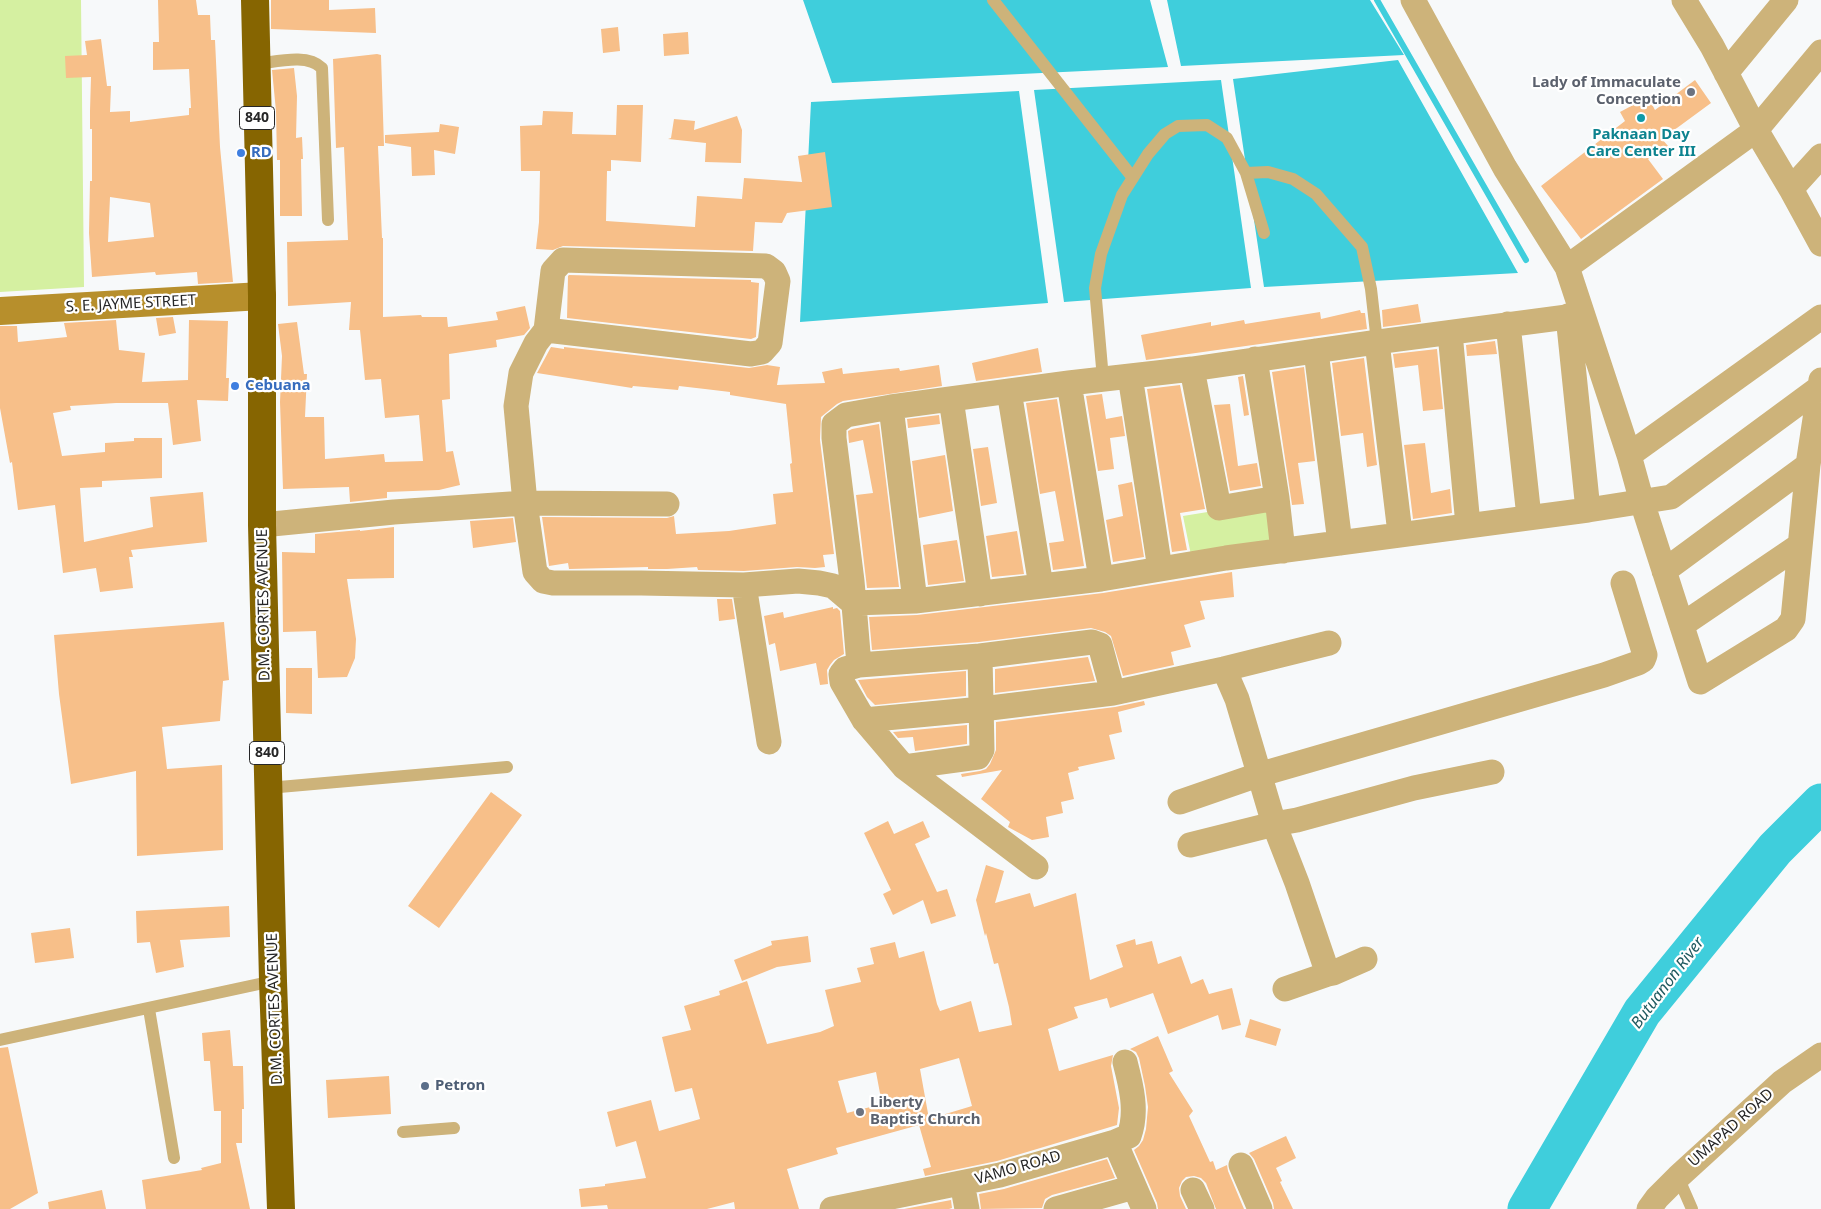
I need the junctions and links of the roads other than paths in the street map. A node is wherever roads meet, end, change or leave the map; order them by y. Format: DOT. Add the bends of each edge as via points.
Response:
graph roads {
  1 [pos="254,0"];
  2 [pos="993,0"];
  3 [pos="1413,0"];
  4 [pos="1684,0"];
  5 [pos="1786,0"];
  6 [pos="1821,52"];
  7 [pos="256,64"];
  8 [pos="1726,72"];
  9 [pos="1756,130"];
  10 [pos="1821,156"];
  11 [pos="1246,173"];
  12 [pos="1133,178"];
  13 [pos="1791,189"];
  14 [pos="328,220"];
  15 [pos="1264,233"];
  16 [pos="1821,244"];
  17 [pos="1567,267"];
  18 [pos="262,296"];
  19 [pos="0,311"];
  20 [pos="1575,315"];
  21 [pos="1821,317"];
  22 [pos="1508,324"];
  23 [pos="546,330"];
  24 [pos="1450,333"];
  25 [pos="1377,342"];
  26 [pos="1316,351"];
  27 [pos="1255,359"];
  28 [pos="1192,369"];
  29 [pos="1130,376"];
  30 [pos="1103,378"];
  31 [pos="1070,383"];
  32 [pos="1820,383"];
  33 [pos="1009,391"];
  34 [pos="951,399"];
  35 [pos="892,407"];
  36 [pos="1629,455"];
  37 [pos="1808,465"];
  38 [pos="1277,498"];
  39 [pos="525,502"];
  40 [pos="1642,502"];
  41 [pos="667,504"];
  42 [pos="1588,510"];
  43 [pos="1528,517"];
  44 [pos="262,525"];
  45 [pos="1468,525"];
  46 [pos="1400,533"];
  47 [pos="1340,543"];
  48 [pos="1800,545"];
  49 [pos="1283,551"];
  50 [pos="1160,569"];
  51 [pos="1664,571"];
  52 [pos="1101,579"];
  53 [pos="1623,583"];
  54 [pos="744,585"];
  55 [pos="1041,586"];
  56 [pos="980,594"];
  57 [pos="915,600"];
  58 [pos="853,603"];
  59 [pos="1682,625"];
  60 [pos="1329,643"];
  61 [pos="980,656"];
  62 [pos="859,666"];
  63 [pos="1224,669"];
  64 [pos="1113,693"];
  65 [pos="982,710"];
  66 [pos="864,720"];
  67 [pos="769,742"];
  68 [pos="507,767"];
  69 [pos="904,767"];
  70 [pos="1492,772"];
  71 [pos="1258,775"];
  72 [pos="268,788"];
  73 [pos="1180,802"];
  74 [pos="1274,824"];
  75 [pos="1190,845"];
  76 [pos="1036,867"];
  77 [pos="1365,959"];
  78 [pos="1328,974"];
  79 [pos="273,981"];
  80 [pos="1285,989"];
  81 [pos="148,1009"];
  82 [pos="0,1040"];
  83 [pos="1821,1055"];
  84 [pos="1125,1062"];
  85 [pos="454,1128"];
  86 [pos="403,1132"];
  87 [pos="1114,1142"];
  88 [pos="174,1158"];
  89 [pos="1240,1165"];
  90 [pos="1678,1177"];
  91 [pos="962,1183"];
  92 [pos="1134,1186"];
  93 [pos="1093,1204"];
  94 [pos="281,1209"];
  95 [pos="832,1209"];
  96 [pos="967,1209"];
  97 [pos="1056,1209"];
  98 [pos="1144,1209"];
  99 [pos="1260,1209"];
  100 [pos="1650,1209"];
  101 [pos="1692,1209"];
  1 -- 7 [label="highway, D.M. CORTES AVENUE / 840"];
  2 -- 12 [label="lane"];
  3 -- 17 [label="street" via="1505,168"];
  4 -- 8 [label="street"];
  5 -- 8 [label="street"];
  6 -- 9 [label="street"];
  7 -- 14 [label="lane" via="296,60 316,62 322,68"];
  7 -- 18 [label="highway, D.M. CORTES AVENUE / 840"];
  8 -- 9 [label="street"];
  9 -- 13 [label="street"];
  9 -- 17 [label="street"];
  10 -- 13 [label="street"];
  11 -- 12 [label="lane" via="1227,138 1206,125 1178,126 1148,154"];
  11 -- 15 [label="lane"];
  11 -- 25 [label="lane" via="1268,172 1293,179 1316,194 1362,246"];
  12 -- 30 [label="lane" via="1122,195 1101,254 1095,288"];
  13 -- 16 [label="street"];
  17 -- 20 [label="street"];
  18 -- 19 [label="street, S. E. JAYME STREET"];
  18 -- 44 [label="highway, D.M. CORTES AVENUE / 840"];
  20 -- 22 [label="street"];
  20 -- 36 [label="street"];
  20 -- 42 [label="street"];
  21 -- 36 [label="street"];
  22 -- 24 [label="street"];
  22 -- 43 [label="street"];
  23 -- 23 [label="street" via="553,271 563,260 766,266 778,280 770,343 762,352 751,354"];
  23 -- 39 [label="street" via="521,373 516,406"];
  24 -- 25 [label="street"];
  24 -- 45 [label="street"];
  25 -- 26 [label="street"];
  25 -- 46 [label="street"];
  26 -- 27 [label="street"];
  26 -- 47 [label="street"];
  27 -- 28 [label="street"];
  27 -- 38 [label="street"];
  28 -- 29 [label="street"];
  28 -- 38 [label="street" via="1219,508"];
  29 -- 30 [label="street"];
  29 -- 50 [label="street"];
  30 -- 31 [label="street"];
  31 -- 33 [label="street"];
  31 -- 52 [label="street"];
  32 -- 37 [label="street"];
  32 -- 40 [label="street" via="1671,496"];
  33 -- 34 [label="street"];
  33 -- 55 [label="street"];
  34 -- 35 [label="street"];
  34 -- 56 [label="street"];
  35 -- 57 [label="street"];
  35 -- 58 [label="street" via="846,415 834,424"];
  36 -- 40 [label="street"];
  37 -- 48 [label="street"];
  37 -- 51 [label="street"];
  38 -- 49 [label="street"];
  39 -- 41 [label="street"];
  39 -- 44 [label="street"];
  39 -- 54 [label="street" via="535,572 543,581"];
  40 -- 42 [label="street"];
  40 -- 51 [label="street"];
  42 -- 43 [label="street"];
  43 -- 45 [label="street"];
  44 -- 72 [label="highway, D.M. CORTES AVENUE / 840"];
  45 -- 46 [label="street"];
  46 -- 47 [label="street"];
  47 -- 49 [label="street"];
  48 -- 59 [label="street"];
  48 -- 59 [label="street" via="1793,618 1786,630 1700,682"];
  49 -- 50 [label="street"];
  50 -- 52 [label="street"];
  51 -- 59 [label="street"];
  52 -- 55 [label="street"];
  53 -- 71 [label="street" via="1645,655 1638,663"];
  54 -- 58 [label="street" via="798,581 819,583 832,586"];
  54 -- 67 [label="street"];
  55 -- 56 [label="street"];
  56 -- 57 [label="street"];
  57 -- 58 [label="street"];
  58 -- 62 [label="street"];
  60 -- 63 [label="street"];
  61 -- 62 [label="street"];
  61 -- 64 [label="street" via="1092,642 1100,645"];
  61 -- 65 [label="street"];
  62 -- 66 [label="street" via="845,669 841,674 842,682"];
  63 -- 64 [label="street"];
  63 -- 71 [label="street" via="1237,699"];
  64 -- 65 [label="street"];
  65 -- 66 [label="street"];
  65 -- 69 [label="street" via="982,750 978,757"];
  66 -- 69 [label="street"];
  68 -- 72 [label="lane"];
  69 -- 76 [label="street"];
  70 -- 74 [label="street" via="1414,788"];
  71 -- 73 [label="street"];
  71 -- 74 [label="street"];
  72 -- 79 [label="highway, D.M. CORTES AVENUE / 840"];
  74 -- 75 [label="street"];
  74 -- 78 [label="street"];
  77 -- 78 [label="street"];
  78 -- 80 [label="street"];
  79 -- 81 [label="lane"];
  79 -- 94 [label="highway, D.M. CORTES AVENUE / 840"];
  81 -- 82 [label="lane"];
  81 -- 88 [label="lane"];
  83 -- 90 [label="street, UMAPAD ROAD" via="1782,1082"];
  84 -- 87 [label="street, VAMO ROAD" via="1131,1086 1132,1129 1129,1136"];
  85 -- 86 [label="lane"];
  87 -- 91 [label="street, VAMO ROAD" via="1000,1176"];
  87 -- 92 [label="street"];
  89 -- 99 [label="street"];
  90 -- 100 [label="street, UMAPAD ROAD"];
  90 -- 101 [label="lane"];
  91 -- 95 [label="street, VAMO ROAD"];
  91 -- 96 [label="street"];
  92 -- 93 [label="street"];
  92 -- 98 [label="street"];
  93 -- 97 [label="street"];
}
